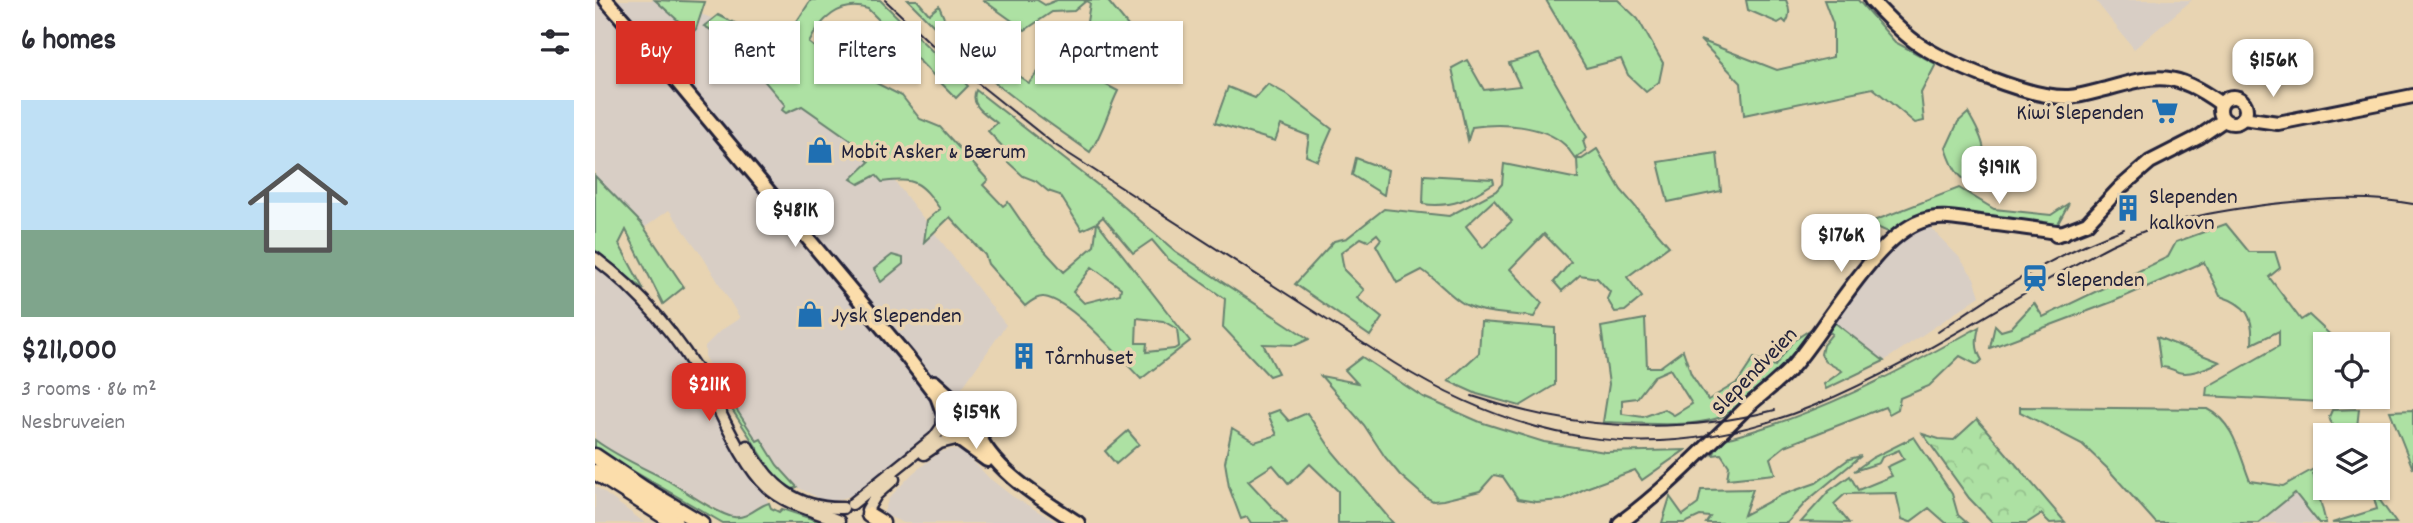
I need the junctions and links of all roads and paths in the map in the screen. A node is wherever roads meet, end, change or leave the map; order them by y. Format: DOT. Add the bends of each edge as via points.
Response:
graph roads {
  1 [pos="606,0"];
  2 [pos="612,0"];
  3 [pos="1871,0"];
  4 [pos="2413,96"];
  5 [pos="2221,104"];
  6 [pos="2244,113"];
  7 [pos="2224,120"];
  8 [pos="595,258"];
  9 [pos="664,322"];
  10 [pos="963,408"];
  11 [pos="945,421"];
  12 [pos="975,427"];
  13 [pos="957,439"];
  14 [pos="595,456"];
  15 [pos="595,472"];
  16 [pos="848,506"];
  17 [pos="868,516"];
  18 [pos="839,522"];
  19 [pos="659,523"];
  20 [pos="675,523"];
  21 [pos="701,523"];
  22 [pos="882,523"];
  23 [pos="1067,523"];
  24 [pos="1078,523"];
  25 [pos="1620,523"];
  1 -- 11 [label="main road" via="907,357 937,396"];
  2 -- 10 [label="main road" via="931,379"];
  3 -- 5 [label="main road" via="1904,34 1929,51 2026,91 2078,96 2163,77 2181,81"];
  4 -- 6 [label="main road" via="2278,123"];
  5 -- 6 [label="main road" via="2226,98 2242,100"];
  5 -- 7 [label="main road"];
  6 -- 7 [label="main road" via="2234,123"];
  7 -- 25 [label="main road, Slependveien" via="2150,162 2087,223 2064,233 2034,236 1981,222 1933,219 1898,235 1792,366 1695,460"];
  8 -- 9 [label="street"];
  9 -- 16 [label="street" via="693,351 773,485 804,502"];
  9 -- 18 [label="street" via="761,481 786,502"];
  10 -- 11 [label="main road" via="952,410"];
  10 -- 12 [label="main road" via="974,416"];
  11 -- 13 [label="main road" via="948,434"];
  11 -- 16 [label="street" via="930,441"];
  12 -- 13 [label="main road" via="971,435"];
  12 -- 24 [label="main road" via="986,450 1008,471"];
  13 -- 17 [label="street" via="926,452 878,493"];
  13 -- 23 [label="main road"];
  14 -- 21 [label="highway"];
  15 -- 19 [label="highway"];
  15 -- 20 [label="highway"];
  16 -- 17 [label="street" via="863,506"];
  16 -- 18 [label="street"];
  17 -- 22 [label="highway"];
}
